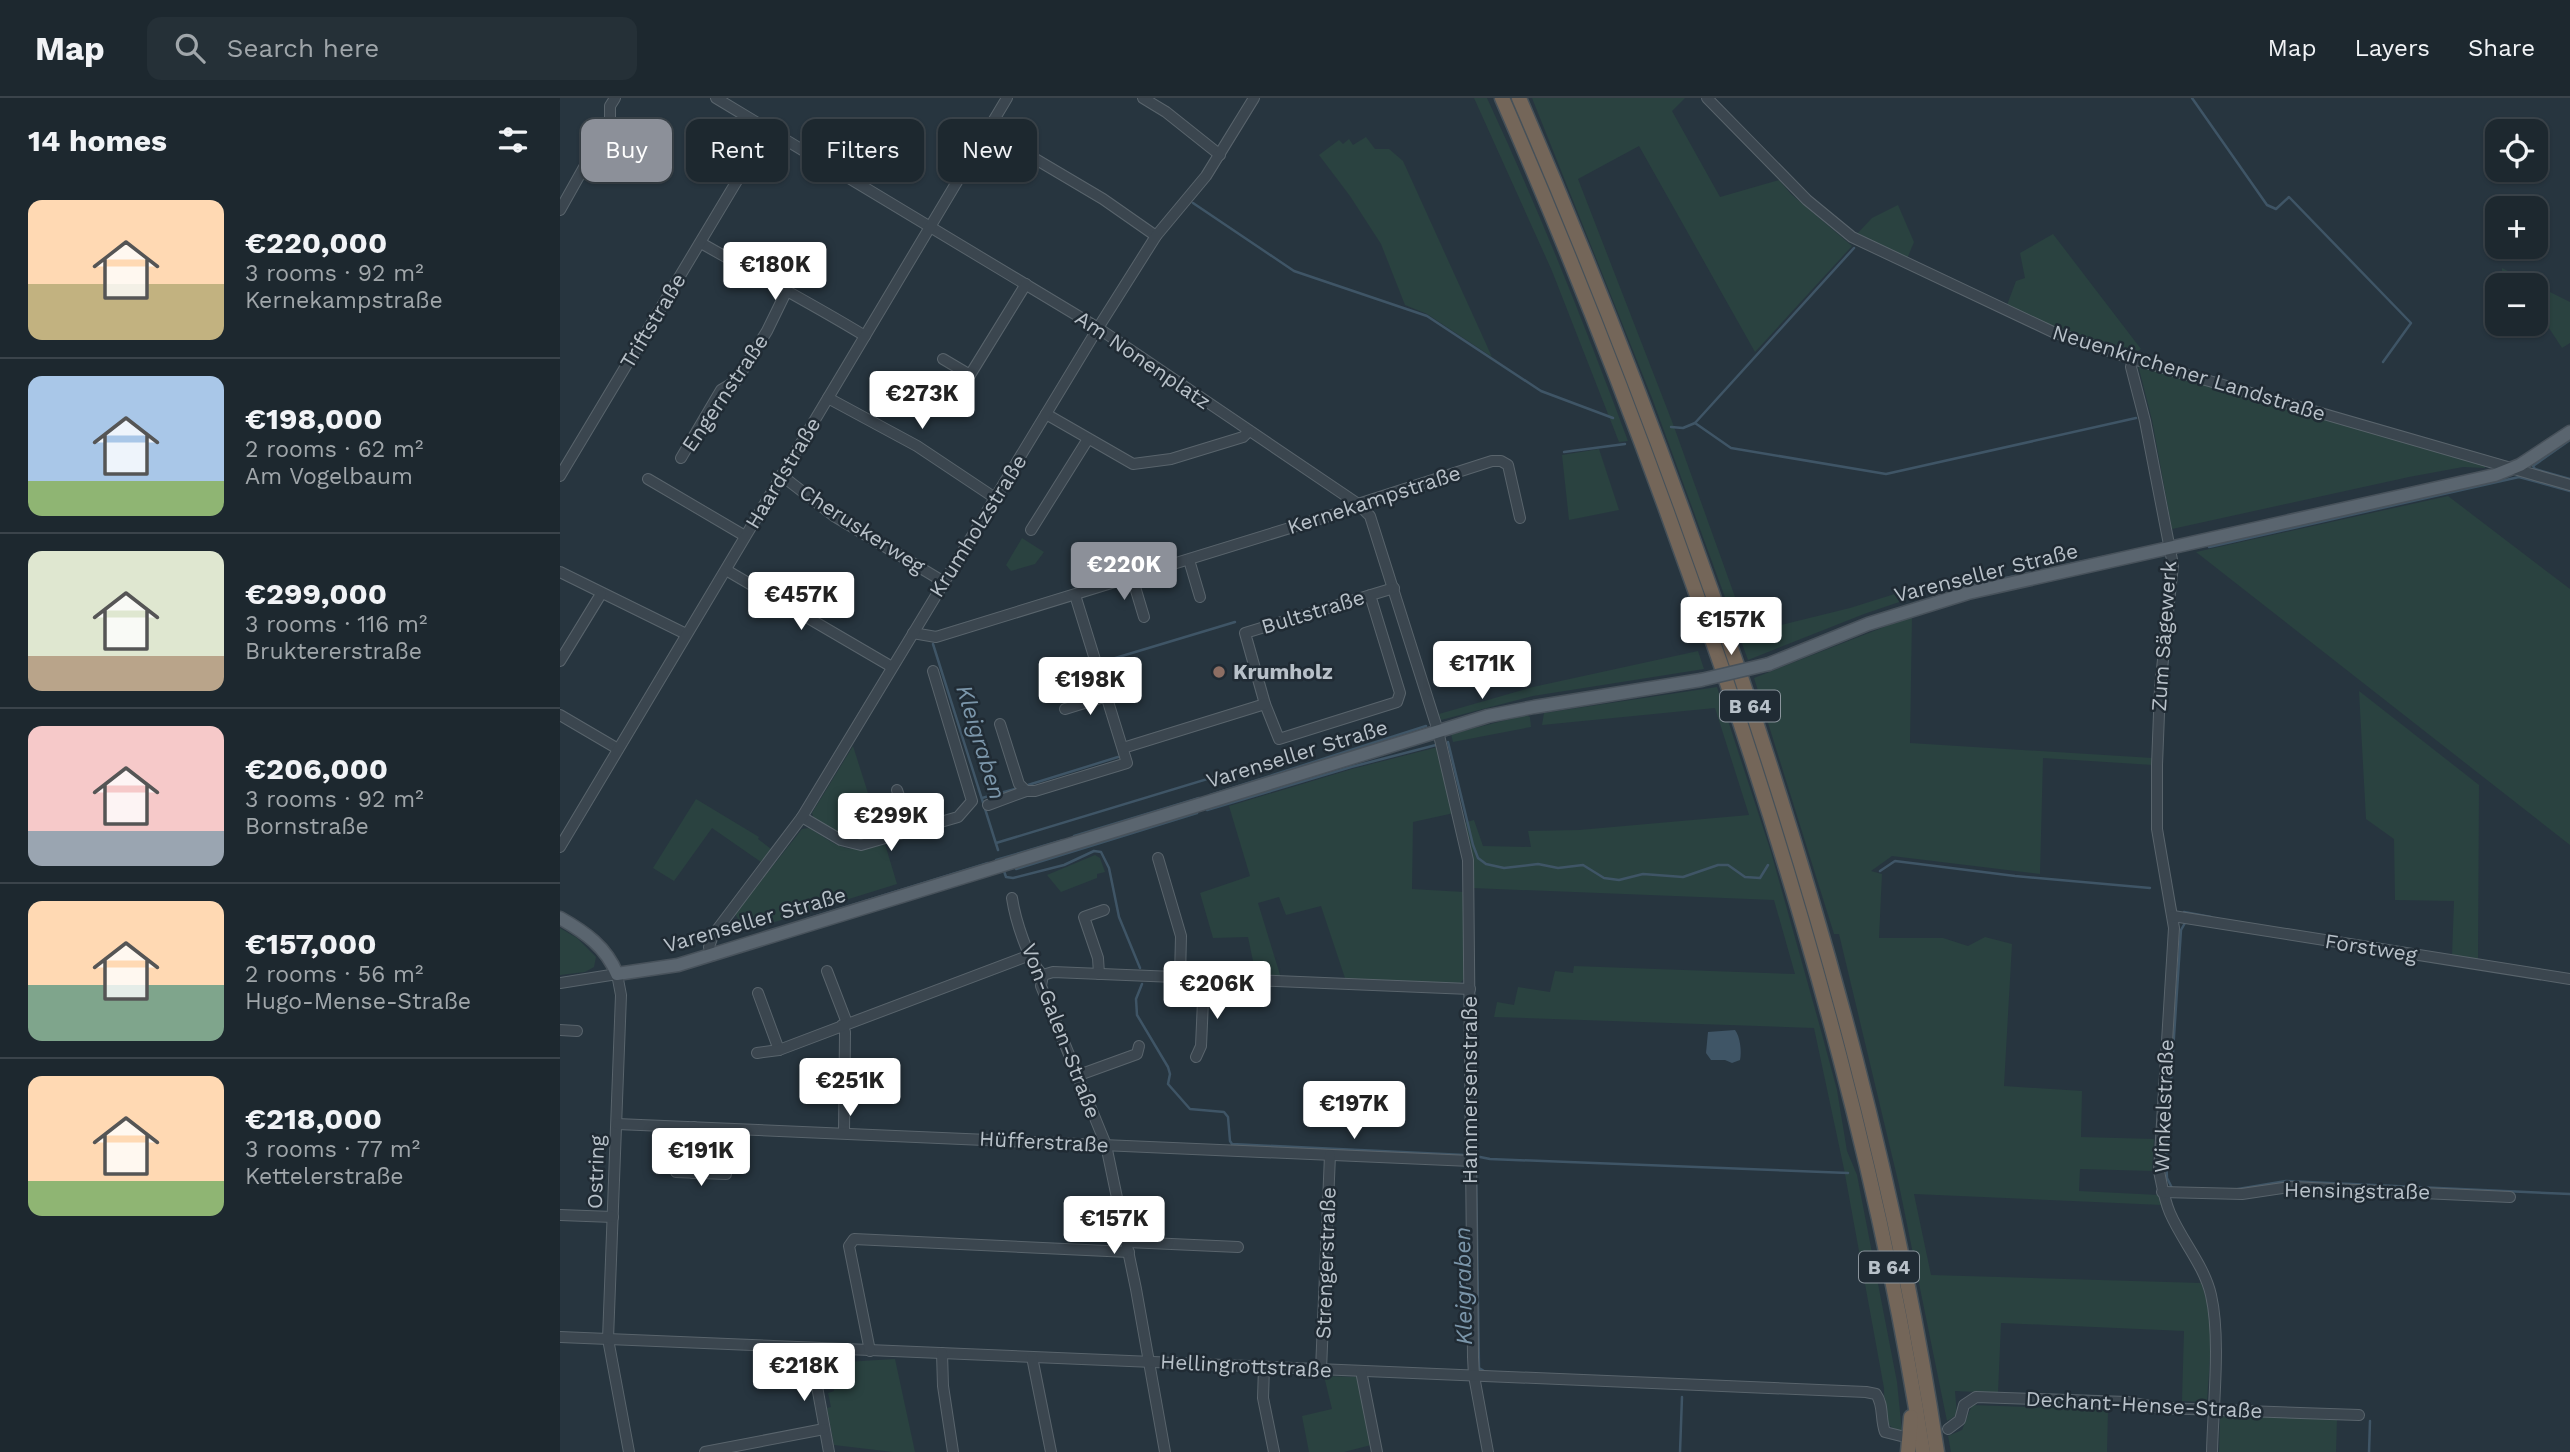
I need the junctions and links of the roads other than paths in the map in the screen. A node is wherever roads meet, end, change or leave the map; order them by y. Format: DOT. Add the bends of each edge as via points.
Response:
graph roads {
  1 [pos="615,98"];
  2 [pos="716,98"];
  3 [pos="1007,98"];
  4 [pos="1143,98"];
  5 [pos="1254,98"];
  6 [pos="1502,98"];
  7 [pos="1519,98"];
  8 [pos="1707,98"];
  9 [pos="751,119"];
  10 [pos="995,119"];
  11 [pos="788,141"];
  12 [pos="1220,155"];
  13 [pos="1037,160"];
  14 [pos="737,182"];
  15 [pos="957,182"];
  16 [pos="560,210"];
  17 [pos="930,227"];
  18 [pos="1156,236"];
  19 [pos="701,243"];
  20 [pos="1026,284"];
  21 [pos="787,290"];
  22 [pos="1098,328"];
  23 [pos="865,335"];
  24 [pos="943,359"];
  25 [pos="2133,359"];
  26 [pos="828,398"];
  27 [pos="1046,414"];
  28 [pos="1249,431"];
  29 [pos="2570,432"];
  30 [pos="1088,439"];
  31 [pos="681,458"];
  32 [pos="2510,469"];
  33 [pos="781,475"];
  34 [pos="560,476"];
  35 [pos="648,479"];
  36 [pos="2570,485"];
  37 [pos="995,498"];
  38 [pos="1358,504"];
  39 [pos="1520,518"];
  40 [pos="1031,530"];
  41 [pos="746,536"];
  42 [pos="2169,548"];
  43 [pos="1189,560"];
  44 [pos="726,570"];
  45 [pos="560,572"];
  46 [pos="1132,577"];
  47 [pos="944,582"];
  48 [pos="1394,588"];
  49 [pos="601,594"];
  50 [pos="1075,595"];
  51 [pos="1370,595"];
  52 [pos="1200,597"];
  53 [pos="1144,617"];
  54 [pos="913,633"];
  55 [pos="686,634"];
  56 [pos="560,661"];
  57 [pos="892,667"];
  58 [pos="933,671"];
  59 [pos="1107,696"];
  60 [pos="1265,704"];
  61 [pos="1065,709"];
  62 [pos="560,715"];
  63 [pos="1000,724"];
  64 [pos="1438,731"];
  65 [pos="1123,748"];
  66 [pos="618,749"];
  67 [pos="897,790"];
  68 [pos="1026,791"];
  69 [pos="988,805"];
  70 [pos="802,817"];
  71 [pos="911,832"];
  72 [pos="560,847"];
  73 [pos="1158,858"];
  74 [pos="1012,898"];
  75 [pos="1104,910"];
  76 [pos="2173,916"];
  77 [pos="560,918"];
  78 [pos="1030,955"];
  79 [pos="711,956"];
  80 [pos="827,971"];
  81 [pos="617,974"];
  82 [pos="1099,974"];
  83 [pos="1043,975"];
  84 [pos="1180,977"];
  85 [pos="1204,978"];
  86 [pos="2570,979"];
  87 [pos="560,983"];
  88 [pos="1470,989"];
  89 [pos="758,993"];
  90 [pos="844,1024"];
  91 [pos="560,1030"];
  92 [pos="578,1031"];
  93 [pos="1139,1046"];
  94 [pos="779,1050"];
  95 [pos="757,1053"];
  96 [pos="1196,1057"];
  97 [pos="1079,1075"];
  98 [pos="617,1124"];
  99 [pos="694,1127"];
  100 [pos="844,1133"];
  101 [pos="1105,1145"];
  102 [pos="1330,1155"];
  103 [pos="1471,1161"];
  104 [pos="676,1172"];
  105 [pos="693,1173"];
  106 [pos="726,1174"];
  107 [pos="2162,1192"];
  108 [pos="2510,1197"];
  109 [pos="560,1215"];
  110 [pos="613,1217"];
  111 [pos="1128,1247"];
  112 [pos="1238,1247"];
  113 [pos="560,1337"];
  114 [pos="608,1339"];
  115 [pos="810,1348"];
  116 [pos="870,1351"];
  117 [pos="942,1353"];
  118 [pos="1032,1357"];
  119 [pos="1148,1362"];
  120 [pos="1264,1367"];
  121 [pos="1321,1370"];
  122 [pos="1362,1371"];
  123 [pos="1474,1376"];
  124 [pos="1913,1394"];
  125 [pos="2213,1410"];
  126 [pos="2359,1415"];
  127 [pos="824,1429"];
  128 [pos="1948,1429"];
  129 [pos="1901,1436"];
  130 [pos="629,1452"];
  131 [pos="705,1452"];
  132 [pos="829,1452"];
  133 [pos="953,1452"];
  134 [pos="1051,1452"];
  135 [pos="1165,1452"];
  136 [pos="1274,1452"];
  137 [pos="1377,1452"];
  138 [pos="1488,1452"];
  139 [pos="1908,1452"];
  140 [pos="1923,1452"];
  141 [pos="1937,1452"];
  142 [pos="2212,1452"];
  1 -- 16 [label="street" via="610,121"];
  2 -- 9 [label="street, Am Nonenplatz"];
  3 -- 10 [label="street, Haardstraße"];
  4 -- 12 [label="street"];
  5 -- 12 [label="street, Krumholzstraße"];
  6 -- 124 [label="highway, B 64" via="1628,404 1761,784 1855,1115"];
  7 -- 141 [label="highway, B 64" via="1642,400 1775,779 1827,949 1875,1138"];
  8 -- 25 [label="street, Neuenkirchener Landstraße" via="1807,200 1853,237 2053,332"];
  11 -- 17 [label="street, Am Nonenplatz"];
  12 -- 18 [label="street, Krumholzstraße"];
  13 -- 18 [label="street"];
  14 -- 19 [label="street, Triftstraße"];
  15 -- 17 [label="street, Haardstraße"];
  17 -- 20 [label="street, Am Nonenplatz"];
  17 -- 23 [label="street, Haardstraße"];
  18 -- 22 [label="street, Krumholzstraße"];
  19 -- 21 [label="street"];
  19 -- 34 [label="street, Triftstraße"];
  20 -- 22 [label="street, Am Nonenplatz"];
  20 -- 24 [label="street" via="970,375"];
  21 -- 23 [label="street"];
  21 -- 31 [label="street, Engernstraße" via="736,381 721,390"];
  22 -- 27 [label="street, Krumholzstraße"];
  22 -- 28 [label="street, Am Nonenplatz"];
  23 -- 26 [label="street, Haardstraße"];
  25 -- 32 [label="street, Neuenkirchener Landstraße"];
  25 -- 42 [label="street, Zum Sägewerk"];
  26 -- 33 [label="street, Haardstraße"];
  26 -- 37 [label="street" via="902,437"];
  27 -- 30 [label="street"];
  27 -- 37 [label="street, Krumholzstraße"];
  28 -- 30 [label="street" via="1243,437 1141,465 1125,462"];
  28 -- 38 [label="street, Am Nonenplatz"];
  29 -- 32 [label="main road, Varenseller Straße"];
  30 -- 40 [label="street"];
  32 -- 36 [label="street, Neuenkirchener Landstraße"];
  32 -- 42 [label="main road, Varenseller Straße" via="2479,480"];
  33 -- 41 [label="street, Haardstraße"];
  33 -- 47 [label="street, Cheruskerweg" via="846,523"];
  35 -- 41 [label="street"];
  37 -- 47 [label="street, Krumholzstraße"];
  38 -- 39 [label="street, Kernekampstraße" via="1501,461 1508,465"];
  38 -- 43 [label="street, Kernekampstraße"];
  38 -- 48 [label="street, Am Nonenplatz" via="1370,516"];
  41 -- 44 [label="street, Haardstraße"];
  42 -- 64 [label="main road, Varenseller Straße, bridge" via="1930,603 1769,664 1488,716"];
  42 -- 76 [label="street, Zum Sägewerk" via="2173,565 2160,688 2157,829"];
  43 -- 46 [label="street, Kernekampstraße"];
  43 -- 52 [label="street"];
  44 -- 55 [label="street, Haardstraße"];
  44 -- 57 [label="street"];
  45 -- 49 [label="street"];
  46 -- 50 [label="street, Kernekampstraße"];
  46 -- 53 [label="street"];
  47 -- 54 [label="street, Krumholzstraße"];
  48 -- 51 [label="street, Bultstraße"];
  48 -- 64 [label="street, Am Nonenplatz"];
  49 -- 55 [label="street"];
  49 -- 56 [label="street"];
  50 -- 54 [label="street, Kernekampstraße" via="936,637"];
  50 -- 59 [label="street"];
  51 -- 60 [label="street, Bultstraße" via="1245,633"];
  51 -- 60 [label="street" via="1400,693 1397,702 1279,739"];
  54 -- 57 [label="street, Krumholzstraße"];
  55 -- 66 [label="street, Haardstraße"];
  57 -- 70 [label="street, Krumholzstraße"];
  58 -- 71 [label="street" via="972,801 958,817"];
  59 -- 61 [label="street"];
  59 -- 65 [label="street"];
  60 -- 65 [label="street"];
  62 -- 66 [label="street"];
  63 -- 68 [label="street" via="1019,784"];
  64 -- 79 [label="main road, Varenseller Straße"];
  64 -- 88 [label="street, Hammersenstraße" via="1468,860"];
  65 -- 68 [label="street" via="1127,763"];
  66 -- 72 [label="street, Haardstraße"];
  67 -- 71 [label="street"];
  68 -- 69 [label="street"];
  70 -- 71 [label="street" via="852,844"];
  70 -- 79 [label="street, Krumholzstraße" via="713,935"];
  73 -- 84 [label="street" via="1181,936"];
  74 -- 78 [label="street, Von-Galen-Straße"];
  75 -- 82 [label="street" via="1084,917"];
  76 -- 86 [label="street, Forstweg"];
  76 -- 107 [label="street, Winkelstraße"];
  77 -- 81 [label="main road, Ostring" via="599,946"];
  78 -- 83 [label="street, Von-Galen-Straße"];
  78 -- 90 [label="street"];
  79 -- 81 [label="main road, Varenseller Straße"];
  80 -- 90 [label="street"];
  81 -- 87 [label="street, Varenseller Straße"];
  81 -- 98 [label="street, Ostring" via="621,1008"];
  82 -- 83 [label="street"];
  82 -- 84 [label="street"];
  83 -- 97 [label="street, Von-Galen-Straße" via="1041,986"];
  84 -- 85 [label="street"];
  85 -- 88 [label="street"];
  85 -- 96 [label="street" via="1201,1046"];
  88 -- 103 [label="street, Hammersenstraße"];
  89 -- 94 [label="street"];
  90 -- 94 [label="street"];
  90 -- 100 [label="street"];
  91 -- 92 [label="street"];
  93 -- 97 [label="street" via="1136,1054"];
  94 -- 95 [label="street"];
  97 -- 101 [label="street, Von-Galen-Straße"];
  98 -- 99 [label="street, Hüfferstraße"];
  98 -- 110 [label="street, Ostring"];
  99 -- 100 [label="street, Hüfferstraße"];
  99 -- 105 [label="street"];
  100 -- 101 [label="street, Hüfferstraße"];
  101 -- 102 [label="street, Hüfferstraße"];
  101 -- 111 [label="street, Von-Galen-Straße"];
  102 -- 103 [label="street, Hüfferstraße"];
  102 -- 121 [label="street, Strengerstraße"];
  103 -- 123 [label="street, Hammersenstraße"];
  104 -- 105 [label="street"];
  105 -- 106 [label="street"];
  107 -- 108 [label="street, Hensingstraße" via="2242,1194 2290,1187"];
  107 -- 125 [label="street, Winkelstraße" via="2210,1293 2215,1324"];
  109 -- 110 [label="street"];
  110 -- 114 [label="street, Ostring"];
  111 -- 112 [label="street"];
  111 -- 116 [label="street" via="854,1240 849,1246"];
  111 -- 119 [label="street, Von-Galen-Straße"];
  113 -- 114 [label="street, Hellingrottstraße"];
  114 -- 115 [label="street, Hellingrottstraße"];
  114 -- 130 [label="street, Ostring"];
  115 -- 116 [label="street, Hellingrottstraße"];
  115 -- 127 [label="street"];
  116 -- 117 [label="street, Hellingrottstraße"];
  117 -- 118 [label="street, Hellingrottstraße"];
  117 -- 133 [label="street"];
  118 -- 119 [label="street, Hellingrottstraße"];
  118 -- 134 [label="street"];
  119 -- 120 [label="street, Hellingrottstraße"];
  119 -- 135 [label="street, Von-Galen-Straße"];
  120 -- 121 [label="street, Hellingrottstraße"];
  120 -- 136 [label="street" via="1263,1398"];
  121 -- 122 [label="street, Hellingrottstraße"];
  122 -- 123 [label="street, Hellingrottstraße"];
  122 -- 137 [label="street"];
  123 -- 129 [label="street, Hellingrottstraße" via="1866,1392 1879,1399 1885,1432"];
  123 -- 138 [label="street, Hammersenstraße"];
  124 -- 139 [label="highway, B 64"];
  124 -- 140 [label="highway"];
  125 -- 126 [label="street, Dechant-Hense-Straße"];
  125 -- 128 [label="street, Dechant-Hense-Straße" via="1976,1397 1964,1405 1961,1420"];
  125 -- 142 [label="street, Winkelstraße"];
  127 -- 131 [label="street"];
  127 -- 132 [label="street"];
}
